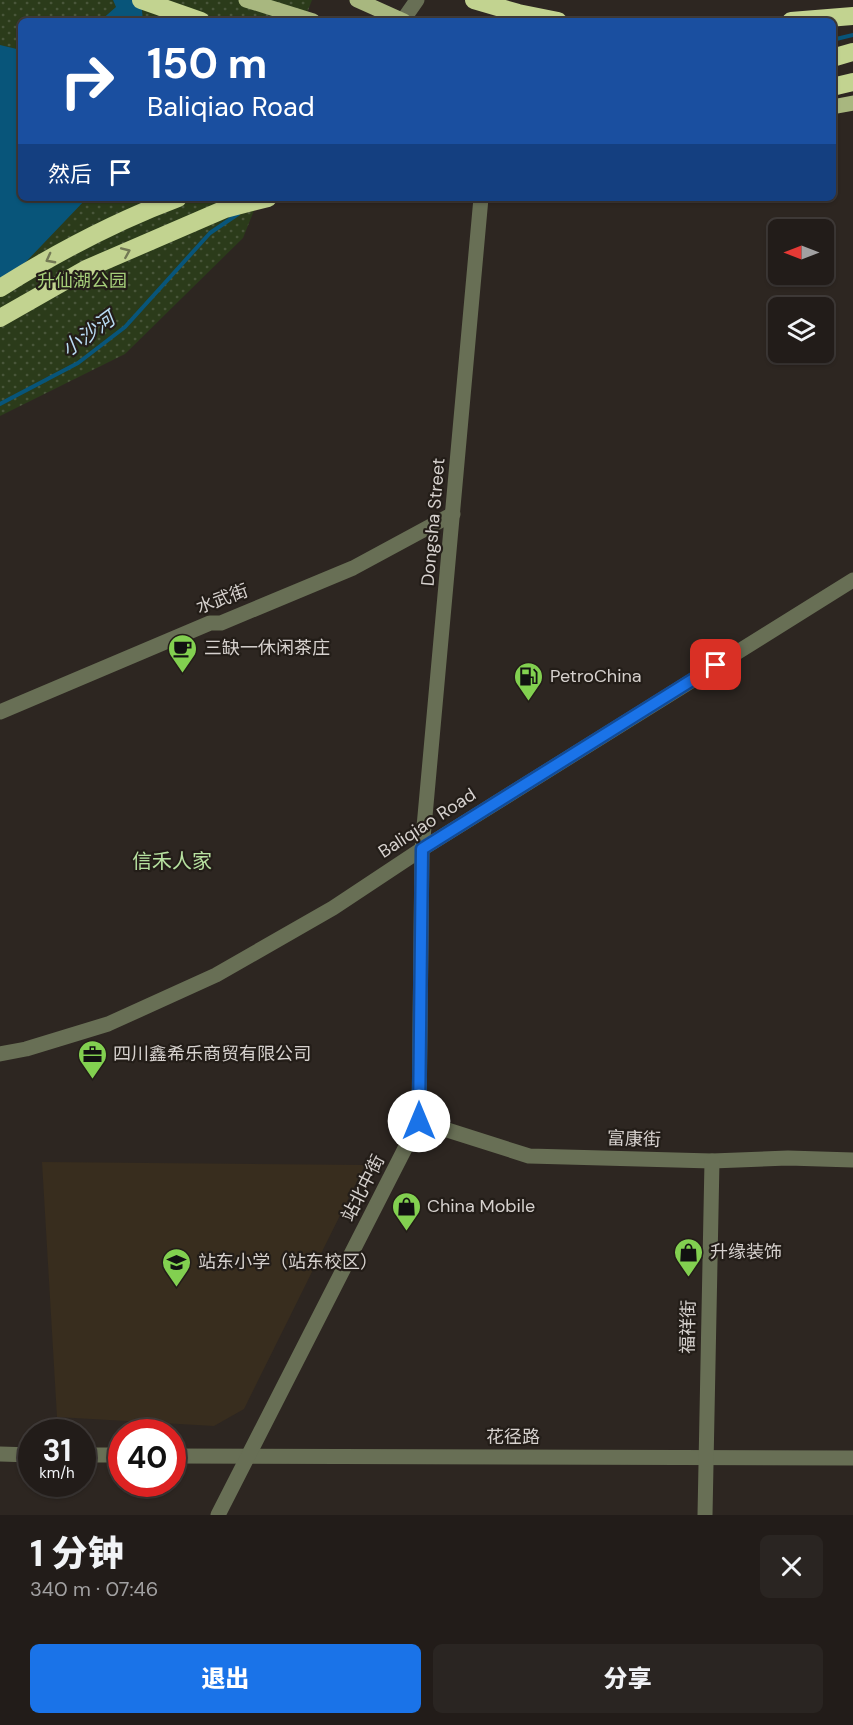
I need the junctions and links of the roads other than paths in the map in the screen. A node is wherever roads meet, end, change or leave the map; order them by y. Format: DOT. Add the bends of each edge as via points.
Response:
graph roads {
  1 [pos="141,0"];
  2 [pos="246,0"];
  3 [pos="357,0"];
  4 [pos="417,0"];
  5 [pos="474,0"];
  6 [pos="853,15"];
  7 [pos="192,18"];
  8 [pos="303,18"];
  9 [pos="396,18"];
  10 [pos="405,18"];
  11 [pos="543,18"];
  12 [pos="822,18"];
  13 [pos="836,19"];
  14 [pos="853,22"];
  15 [pos="836,26"];
  16 [pos="853,52"];
  17 [pos="836,57"];
  18 [pos="853,82"];
  19 [pos="836,86"];
  20 [pos="853,103"];
  21 [pos="836,106"];
  22 [pos="171,201"];
  23 [pos="256,201"];
  24 [pos="481,201"];
  25 [pos="0,288"];
  26 [pos="0,318"];
  27 [pos="453,514"];
  28 [pos="853,580"];
  29 [pos="0,712"];
  30 [pos="422,849"];
  31 [pos="0,1054"];
  32 [pos="419,1121"];
  33 [pos="853,1160"];
  34 [pos="712,1161"];
  35 [pos="0,1454"];
  36 [pos="18,1455"];
  37 [pos="186,1456"];
  38 [pos="247,1457"];
  39 [pos="705,1457"];
  40 [pos="853,1458"];
  41 [pos="218,1515"];
  42 [pos="705,1515"];
  1 -- 7 [label="highway"];
  2 -- 8 [label="main road"];
  3 -- 9 [label="main road"];
  4 -- 10 [label="street"];
  5 -- 11 [label="highway"];
  6 -- 12 [label="highway"];
  6 -- 13 [label="main road"];
  14 -- 15 [label="highway"];
  16 -- 17 [label="highway"];
  18 -- 19 [label="highway"];
  20 -- 21 [label="main road"];
  22 -- 25 [label="highway, one-way" via="98,234"];
  26 -- 23 [label="highway, one-way" via="87,268 225,209"];
  24 -- 27 [label="street, Dongsha Street"];
  27 -- 29 [label="street, 水武街" via="353,568 221,623 210,623"];
  27 -- 30 [label="street, Dongsha Street"];
  28 -- 30 [label="street, Baliqiao Road"];
  30 -- 31 [label="street, Baliqiao Road" via="333,908 216,975 108,1023"];
  30 -- 32 [label="street, 站北中街"];
  32 -- 34 [label="street, 富康街" via="529,1156"];
  32 -- 38 [label="street, 站北中街"];
  33 -- 34 [label="street, 富康街"];
  34 -- 39 [label="street, 福祥街"];
  35 -- 36 [label="street"];
  37 -- 38 [label="street, 花径路"];
  38 -- 39 [label="street, 花径路"];
  38 -- 41 [label="street, 站北中街"];
  39 -- 40 [label="street, 花径路"];
  39 -- 42 [label="street, 福祥街"];
}
